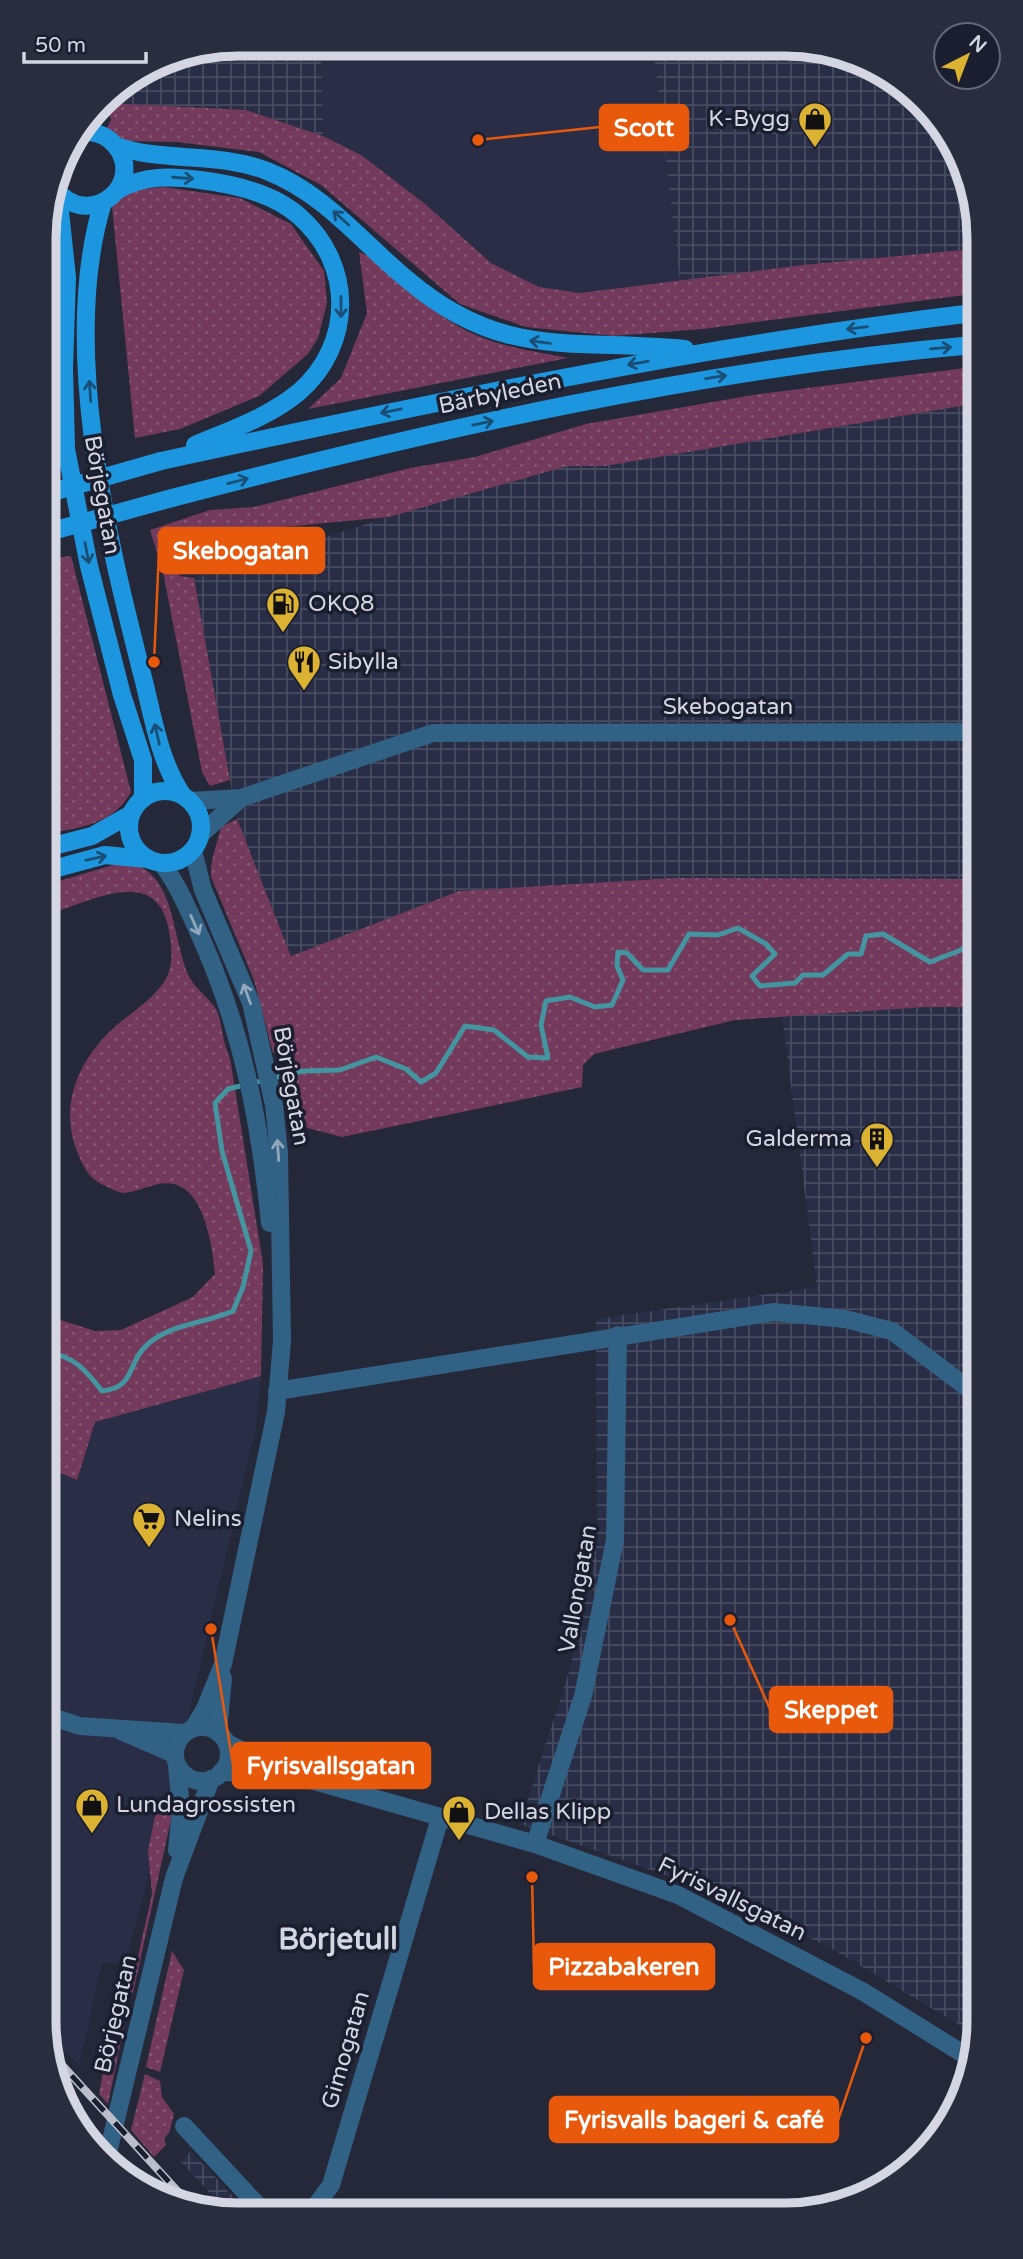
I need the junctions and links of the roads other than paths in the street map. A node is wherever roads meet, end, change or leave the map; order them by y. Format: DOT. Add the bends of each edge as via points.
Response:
graph roads {
  1 [pos="95,126"];
  2 [pos="89,134"];
  3 [pos="99,134"];
  4 [pos="116,146"];
  5 [pos="118,190"];
  6 [pos="62,194"];
  7 [pos="103,202"];
  8 [pos="59,211"];
  9 [pos="967,314"];
  10 [pos="967,346"];
  11 [pos="705,351"];
  12 [pos="161,461"];
  13 [pos="56,491"];
  14 [pos="56,530"];
  15 [pos="967,732"];
  16 [pos="143,798"];
  17 [pos="241,798"];
  18 [pos="187,799"];
  19 [pos="131,814"];
  20 [pos="197,843"];
  21 [pos="56,845"];
  22 [pos="155,862"];
  23 [pos="56,868"];
  24 [pos="618,1335"];
  25 [pos="282,1341"];
  26 [pos="967,1387"];
  27 [pos="277,1391"];
  28 [pos="223,1664"];
  29 [pos="56,1718"];
  30 [pos="118,1729"];
  31 [pos="188,1730"];
  32 [pos="223,1737"];
  33 [pos="176,1759"];
  34 [pos="290,1774"];
  35 [pos="216,1776"];
  36 [pos="440,1818"];
  37 [pos="535,1844"];
  38 [pos="174,1878"];
  39 [pos="963,2054"];
  40 [pos="184,2126"];
  41 [pos="109,2149"];
  42 [pos="256,2203"];
  43 [pos="318,2203"];
  1 -- 3 [label="main road"];
  2 -- 3 [label="main road"];
  3 -- 4 [label="main road"];
  4 -- 5 [label="main road" via="124,168"];
  11 -- 4 [label="main road, one-way" via="650,345 565,345 492,331 436,302 332,209 291,183 216,158 149,155"];
  5 -- 7 [label="main road"];
  5 -- 12 [label="main road, one-way" via="151,178 188,178 232,185 282,204 298,215 327,249 339,282 339,331 324,363 301,390 266,414"];
  6 -- 7 [label="main road" via="79,205"];
  18 -- 7 [label="main road, Börjegatan, one-way" via="164,765 114,559 93,443 86,277"];
  8 -- 16 [label="main road, Börjegatan, one-way" via="67,277 66,449 89,566 143,760"];
  9 -- 11 [label="main road, Bärbyleden, one-way"];
  14 -- 10 [label="main road, Bärbyleden, one-way, bridge" via="361,449 688,381 850,356"];
  11 -- 12 [label="main road, Bärbyleden, one-way" via="463,396"];
  12 -- 13 [label="main road, Bärbyleden, bridge"];
  15 -- 17 [label="street, Skebogatan" via="433,733"];
  16 -- 18 [label="main road" via="163,791"];
  16 -- 19 [label="main road"];
  17 -- 18 [label="street, Skebogatan"];
  17 -- 20 [label="street, Skebogatan"];
  18 -- 20 [label="main road" via="200,817"];
  19 -- 21 [label="main road" via="92,836"];
  19 -- 22 [label="main road" via="129,835 138,853"];
  20 -- 22 [label="main road" via="176,862"];
  25 -- 20 [label="street, Börjegatan, one-way" via="274,1105 251,1003 203,890"];
  23 -- 22 [label="main road, one-way" via="105,855"];
  22 -- 25 [label="street, Börjegatan, one-way" via="183,898 215,969 246,1063 264,1171"];
  24 -- 26 [label="street" via="774,1312 845,1319 892,1331"];
  24 -- 27 [label="street"];
  24 -- 37 [label="street, Vallongatan" via="615,1539 583,1696"];
  25 -- 27 [label="street, Börjegatan"];
  27 -- 28 [label="street, Börjegatan"];
  28 -- 31 [label="street, Börjegatan" via="209,1700"];
  28 -- 32 [label="street, Börjegatan"];
  29 -- 30 [label="street" via="80,1726"];
  30 -- 31 [label="street"];
  30 -- 33 [label="street"];
  31 -- 32 [label="street" via="205,1727"];
  31 -- 33 [label="street"];
  32 -- 34 [label="street, Fyrisvallsgatan"];
  32 -- 35 [label="street" via="229,1757"];
  33 -- 35 [label="street" via="194,1780"];
  33 -- 38 [label="street, Börjegatan" via="181,1809"];
  34 -- 35 [label="street, Fyrisvallsgatan"];
  34 -- 36 [label="street, Fyrisvallsgatan"];
  35 -- 38 [label="street, Börjegatan"];
  36 -- 37 [label="street, Fyrisvallsgatan"];
  36 -- 43 [label="street, Gimogatan" via="331,2185"];
  37 -- 39 [label="street, Fyrisvallsgatan" via="695,1903 862,1991"];
  38 -- 41 [label="street, Börjegatan"];
  40 -- 42 [label="street"];
}
